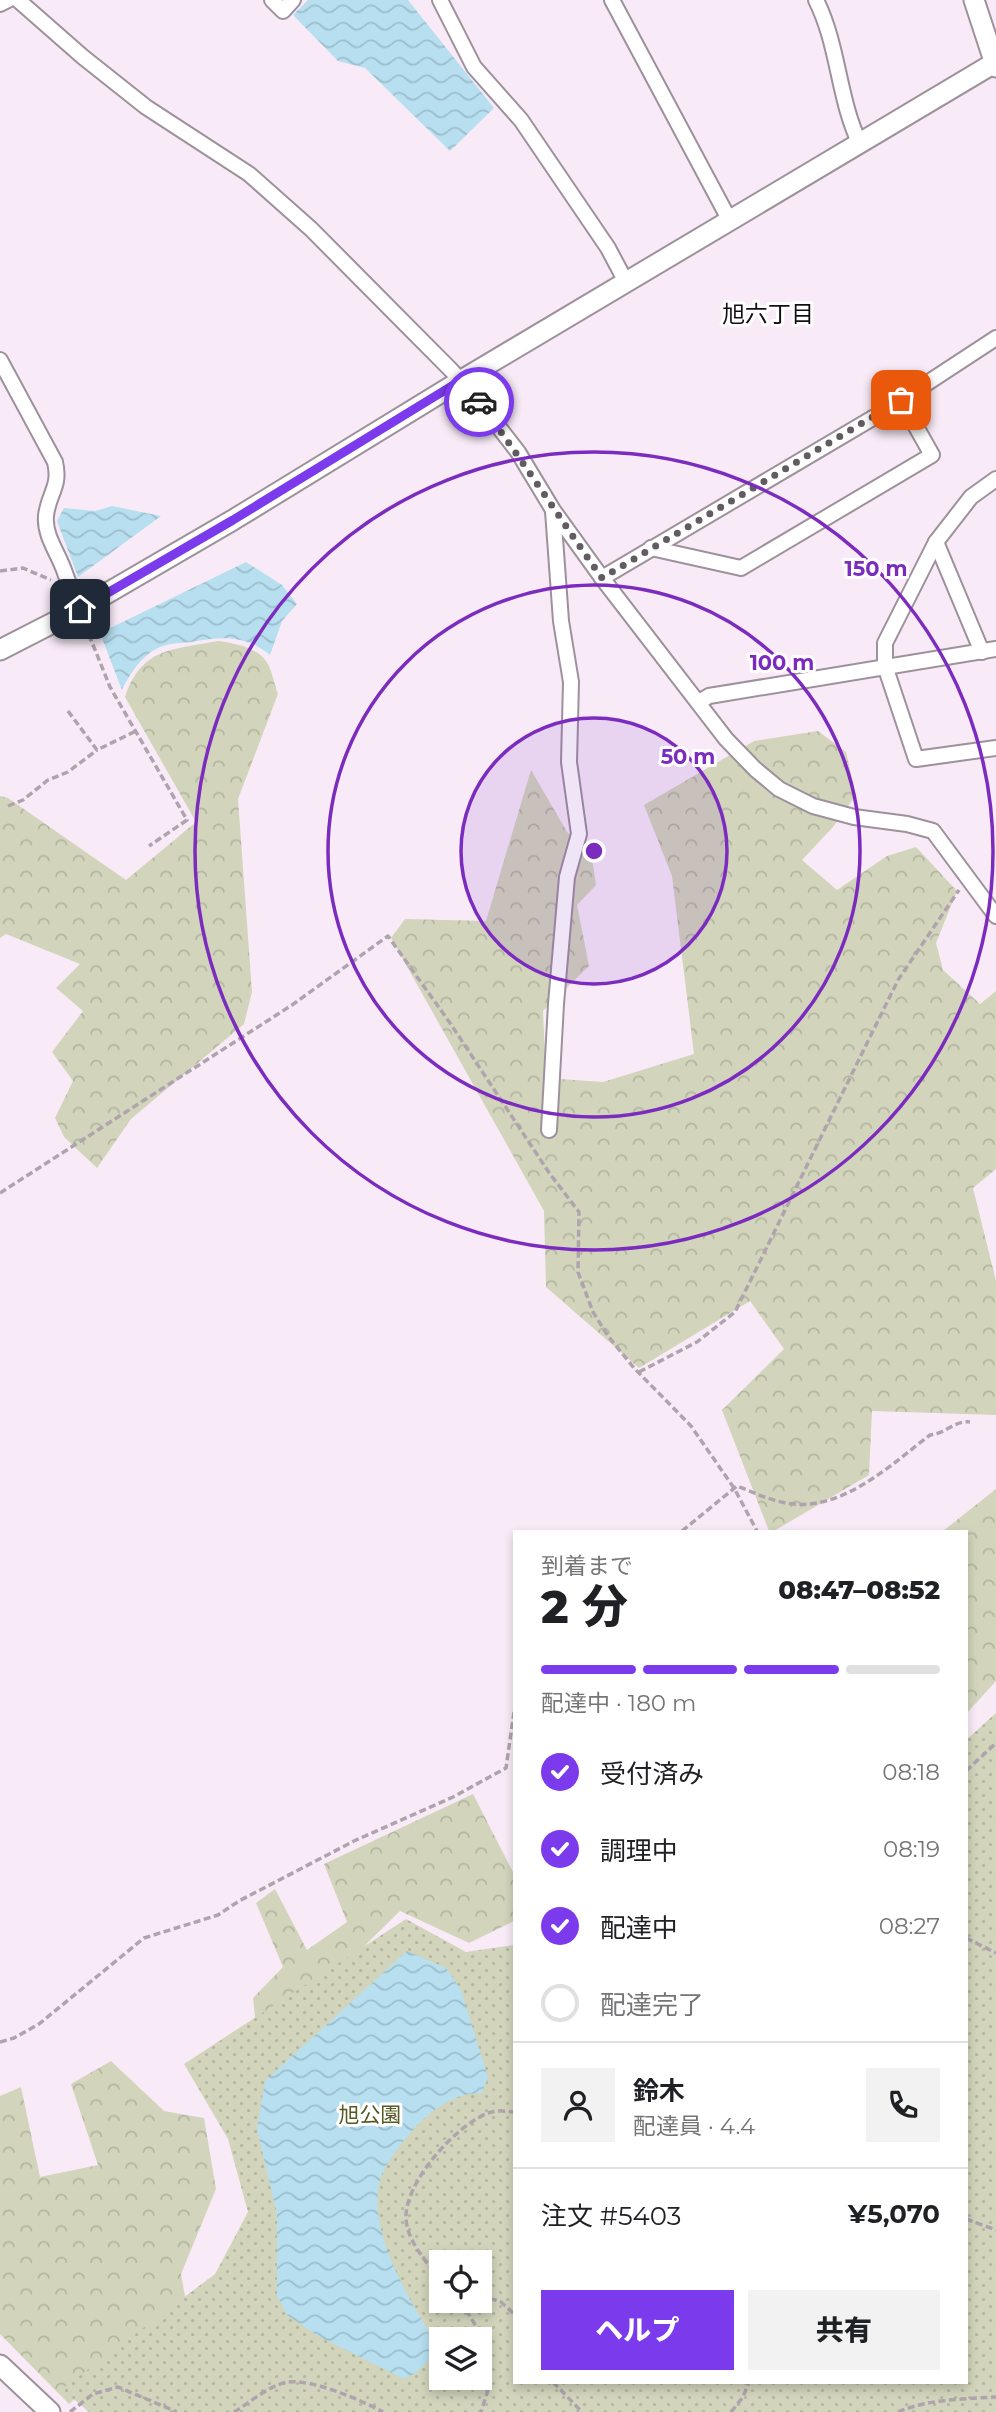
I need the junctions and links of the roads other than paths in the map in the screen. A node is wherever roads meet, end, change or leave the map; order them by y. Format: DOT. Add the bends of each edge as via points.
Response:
graph roads {
  1 [pos="8,0"];
  2 [pos="18,0"];
  3 [pos="272,0"];
  4 [pos="293,0"];
  5 [pos="440,0"];
  6 [pos="612,0"];
  7 [pos="816,0"];
  8 [pos="974,0"];
  9 [pos="0,4"];
  10 [pos="996,64"];
  11 [pos="860,144"];
  12 [pos="730,221"];
  13 [pos="626,282"];
  14 [pos="996,338"];
  15 [pos="0,360"];
  16 [pos="460,381"];
  17 [pos="901,400"];
  18 [pos="996,479"];
  19 [pos="553,510"];
  20 [pos="936,542"];
  21 [pos="651,548"];
  22 [pos="602,578"];
  23 [pos="80,608"];
  24 [pos="0,650"];
  25 [pos="989,651"];
  26 [pos="885,666"];
  27 [pos="699,702"];
  28 [pos="996,748"];
  29 [pos="996,916"];
  30 [pos="549,1130"];
  31 [pos="0,2365"];
  32 [pos="50,2412"];
  1 -- 9 [label="street"];
  2 -- 16 [label="street" via="146,107 249,174 311,229"];
  3 -- 4 [label="street" via="283,11"];
  5 -- 13 [label="street" via="474,67 521,120"];
  6 -- 12 [label="street"];
  7 -- 11 [label="street" via="832,40 852,128"];
  8 -- 10 [label="street"];
  10 -- 11 [label="street"];
  11 -- 12 [label="street"];
  12 -- 13 [label="street"];
  13 -- 16 [label="street"];
  14 -- 17 [label="street"];
  15 -- 23 [label="street" via="55,462 58,477 46,528"];
  16 -- 19 [label="street" via="518,452"];
  16 -- 23 [label="street"];
  17 -- 21 [label="street"];
  17 -- 21 [label="street" via="932,455 741,569"];
  18 -- 20 [label="street" via="971,497"];
  19 -- 22 [label="street"];
  19 -- 30 [label="street" via="570,682 569,762 579,834 567,877"];
  20 -- 25 [label="street"];
  20 -- 26 [label="street" via="885,643"];
  21 -- 22 [label="street"];
  22 -- 27 [label="street"];
  23 -- 24 [label="street"];
  25 -- 26 [label="street"];
  26 -- 27 [label="street" via="709,696"];
  26 -- 28 [label="street" via="916,759"];
  27 -- 29 [label="street" via="726,739 779,789 823,809 933,831"];
  31 -- 32 [label="street"];
}
